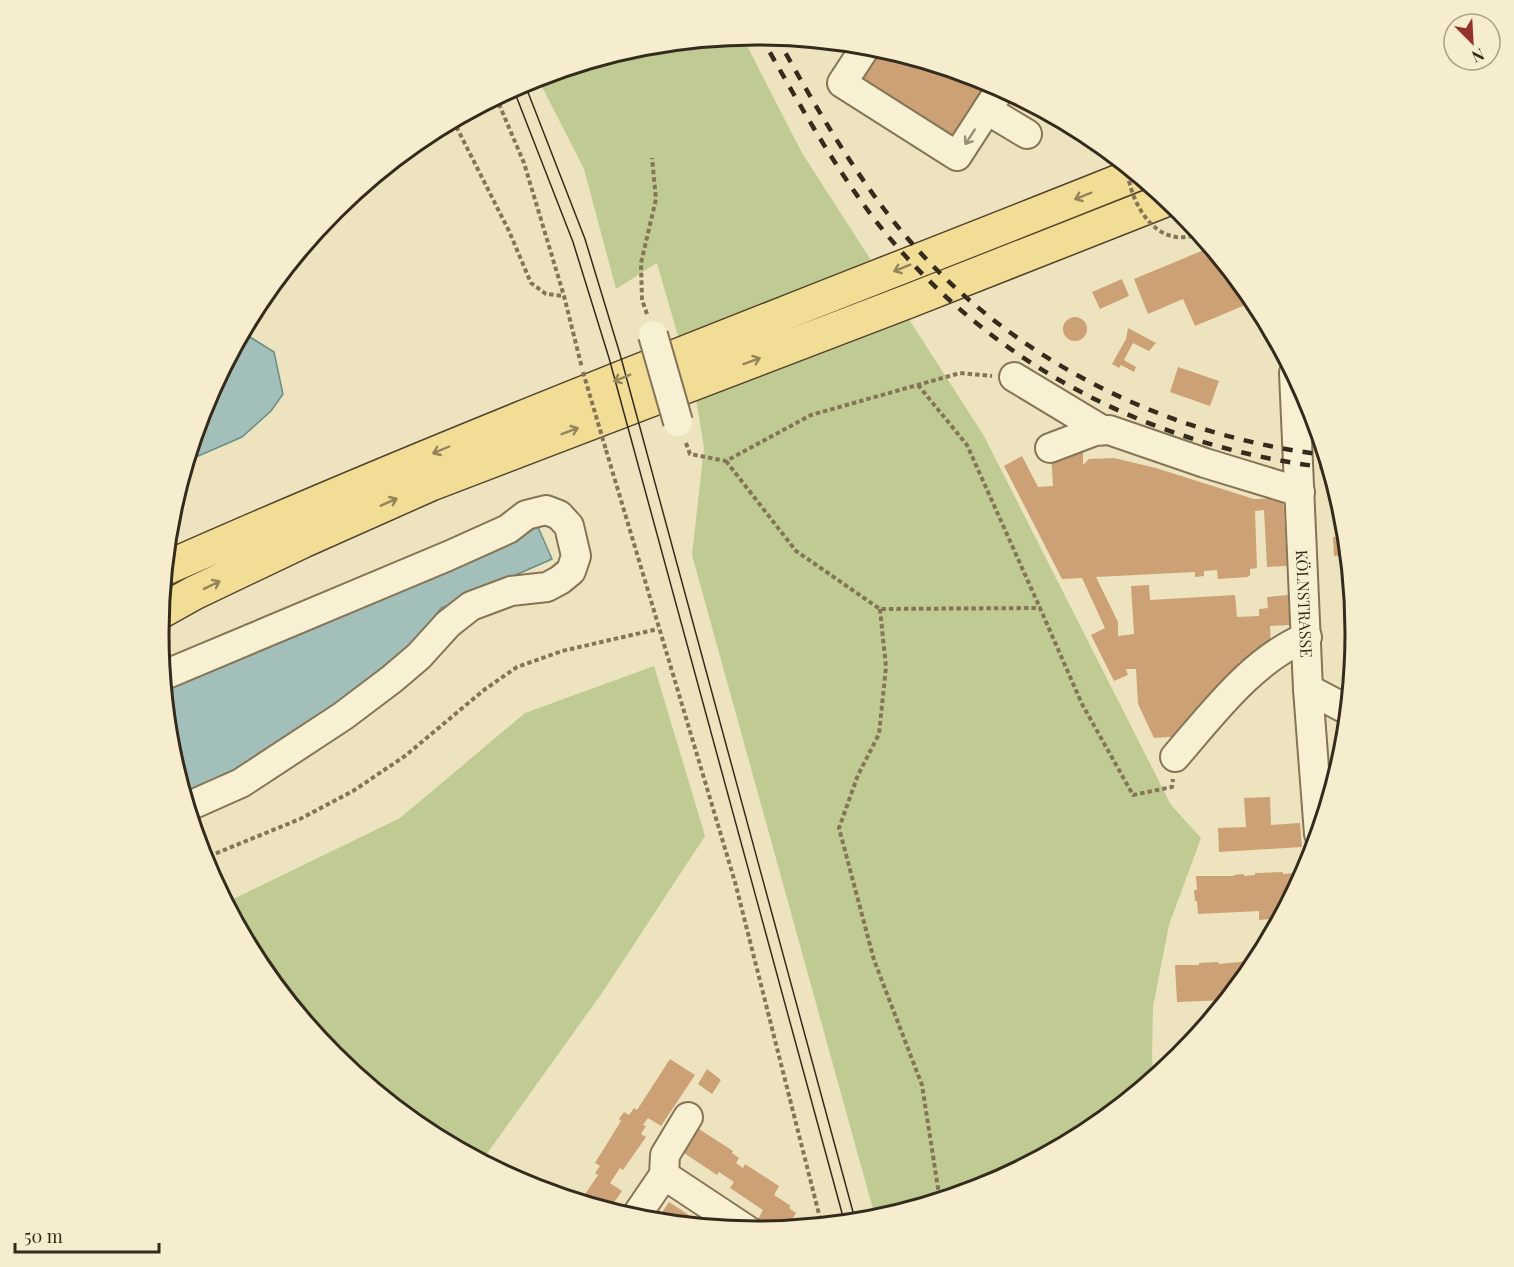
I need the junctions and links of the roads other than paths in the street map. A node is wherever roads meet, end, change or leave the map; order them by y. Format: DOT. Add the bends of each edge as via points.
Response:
graph roads {
  1 [pos="861,54"];
  2 [pos="994,99"];
  3 [pos="1027,134"];
  4 [pos="1128,178"];
  5 [pos="1158,203"];
  6 [pos="653,335"];
  7 [pos="1014,377"];
  8 [pos="1295,395"];
  9 [pos="678,422"];
  10 [pos="1102,430"];
  11 [pos="1050,448"];
  12 [pos="1300,492"];
  13 [pos="173,566"];
  14 [pos="170,607"];
  15 [pos="1307,637"];
  16 [pos="170,673"];
  17 [pos="1308,688"];
  18 [pos="1340,706"];
  19 [pos="1175,757"];
  20 [pos="194,804"];
  21 [pos="1317,812"];
  22 [pos="688,1117"];
  23 [pos="664,1175"];
  24 [pos="640,1210"];
  25 [pos="734,1221"];
  2 -- 1 [label="street, one-way" via="957,156 842,83"];
  2 -- 3 [label="street"];
  4 -- 13 [label="main road, one-way" via="484,433"];
  14 -- 5 [label="main road, one-way" via="431,484"];
  6 -- 9 [label="street, bridge"];
  7 -- 10 [label="street"];
  8 -- 12 [label="street, KÖLNSTRASSE"];
  10 -- 11 [label="street"];
  10 -- 12 [label="street"];
  12 -- 15 [label="street, KÖLNSTRASSE"];
  15 -- 17 [label="street, KÖLNSTRASSE"];
  15 -- 19 [label="street" via="1257,667"];
  16 -- 20 [label="street" via="508,529 526,515 546,510 569,526 576,556 571,571 560,580 547,587 511,591 471,606 392,679 343,716 241,783"];
  17 -- 18 [label="street"];
  17 -- 21 [label="street, KÖLNSTRASSE"];
  22 -- 23 [label="street" via="665,1155"];
  23 -- 24 [label="street"];
  23 -- 25 [label="street"];
}
